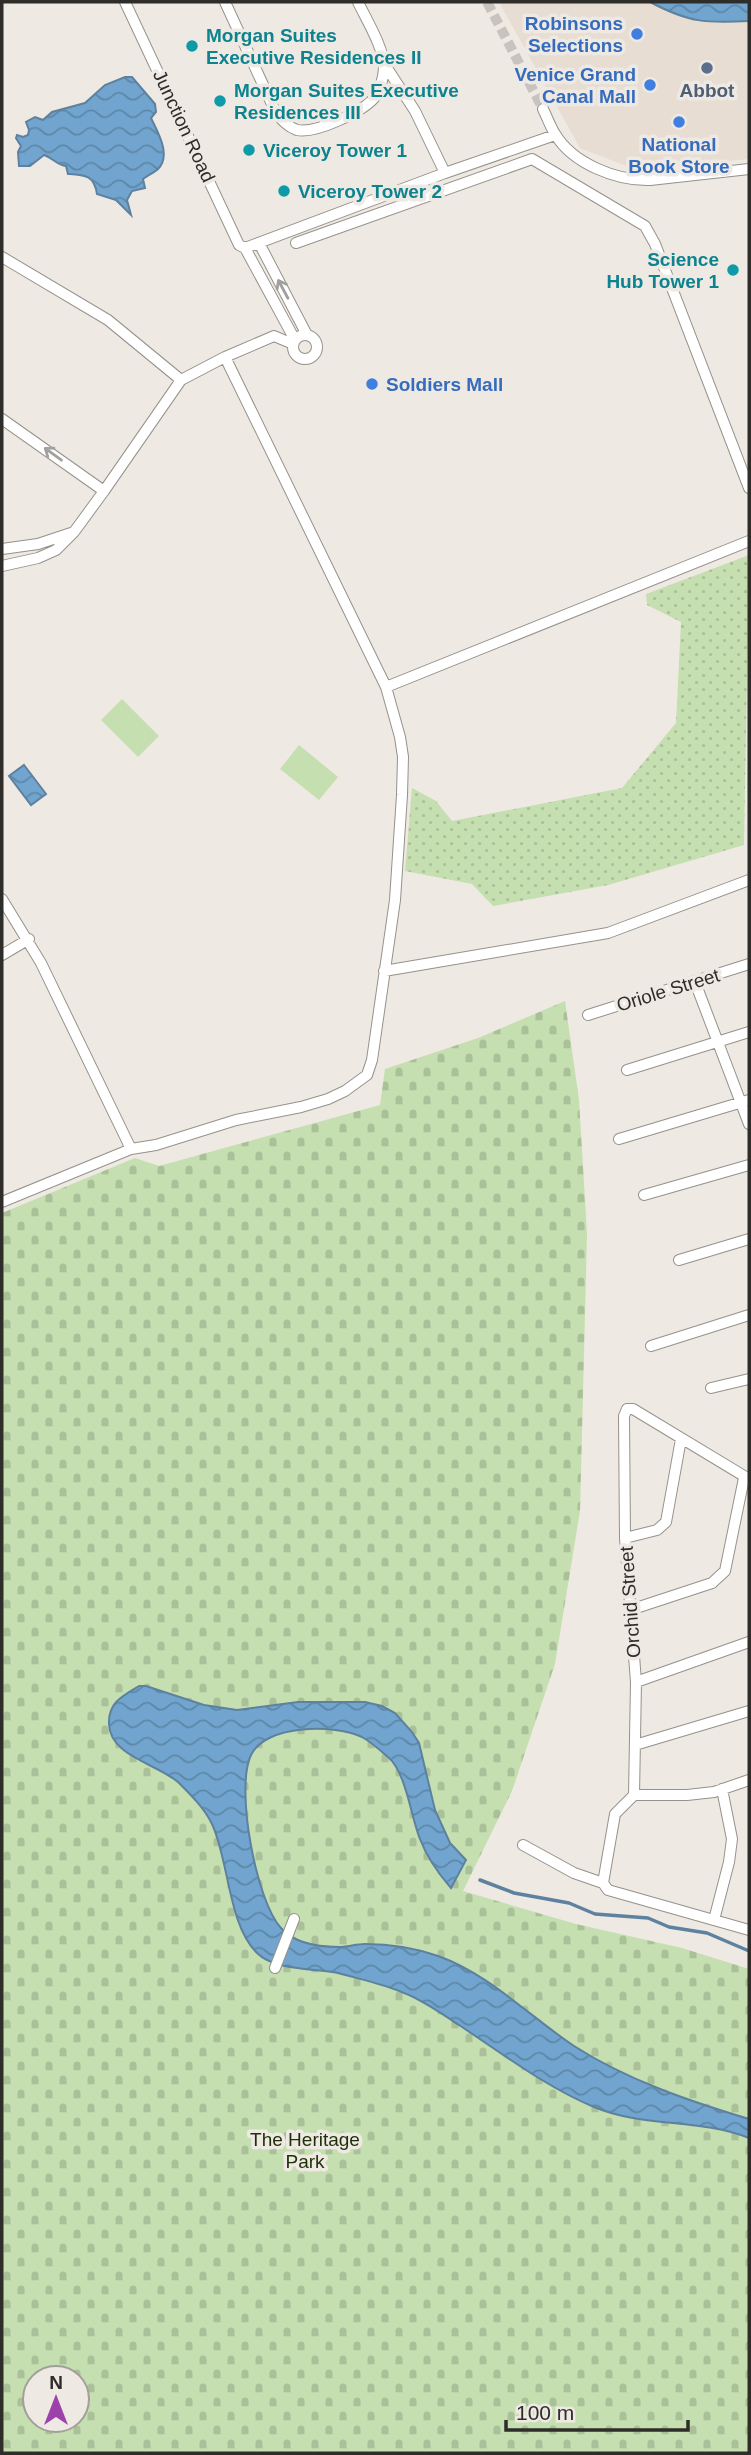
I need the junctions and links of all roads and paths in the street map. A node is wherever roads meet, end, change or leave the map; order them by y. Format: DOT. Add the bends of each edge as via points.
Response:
graph roads {
  1 [pos="125,2"];
  2 [pos="225,2"];
  3 [pos="358,2"];
  4 [pos="385,65"];
  5 [pos="543,108"];
  6 [pos="555,135"];
  7 [pos="749,169"];
  8 [pos="445,173"];
  9 [pos="259,243"];
  10 [pos="296,243"];
  11 [pos="245,248"];
  12 [pos="2,257"];
  13 [pos="307,335"];
  14 [pos="294,342"];
  15 [pos="225,357"];
  16 [pos="181,380"];
  17 [pos="2,419"];
  18 [pos="749,488"];
  19 [pos="104,491"];
  20 [pos="74,532"];
  21 [pos="749,541"];
  22 [pos="2,549"];
  23 [pos="2,566"];
  24 [pos="386,687"];
  25 [pos="749,880"];
  26 [pos="2,899"];
  27 [pos="29,939"];
  28 [pos="2,955"];
  29 [pos="749,964"];
  30 [pos="384,971"];
  31 [pos="695,982"];
  32 [pos="587,1015"];
  33 [pos="749,1032"];
  34 [pos="718,1041"];
  35 [pos="627,1070"];
  36 [pos="745,1101"];
  37 [pos="749,1124"];
  38 [pos="619,1139"];
  39 [pos="131,1149"];
  40 [pos="749,1165"];
  41 [pos="644,1195"];
  42 [pos="2,1202"];
  43 [pos="749,1240"];
  44 [pos="679,1260"];
  45 [pos="749,1315"];
  46 [pos="651,1346"];
  47 [pos="749,1379"];
  48 [pos="711,1388"];
  49 [pos="681,1439"];
  50 [pos="747,1478"];
  51 [pos="625,1538"];
  52 [pos="630,1611"];
  53 [pos="749,1642"];
  54 [pos="636,1682"];
  55 [pos="749,1712"];
  56 [pos="635,1745"];
  57 [pos="749,1780"];
  58 [pos="722,1789"];
  59 [pos="634,1795"];
  60 [pos="523,1845"];
  61 [pos="606,1886"];
  62 [pos="294,1919"];
  63 [pos="714,1920"];
  64 [pos="749,1930"];
  65 [pos="275,1968"];
  1 -- 11 [label="street, Junction Road" via="239,245"];
  2 -- 4 [label="street" via="276,113 293,129 320,128 362,108 380,86"];
  3 -- 4 [label="street"];
  4 -- 8 [label="street" via="415,111"];
  5 -- 6 [label="street"];
  6 -- 7 [label="street" via="572,154 604,172 634,180"];
  6 -- 8 [label="street"];
  8 -- 9 [label="street"];
  9 -- 11 [label="street"];
  13 -- 9 [label="street, one-way"];
  10 -- 18 [label="street" via="532,159 646,226"];
  11 -- 14 [label="street, Junction Road"];
  12 -- 16 [label="street" via="108,320"];
  13 -- 14 [label="street"];
  13 -- 14 [label="street" via="318,346 312,357 297,356"];
  14 -- 15 [label="street" via="274,336"];
  15 -- 16 [label="street"];
  15 -- 24 [label="street"];
  16 -- 19 [label="street"];
  19 -- 17 [label="street, one-way"];
  19 -- 20 [label="street"];
  20 -- 22 [label="street"];
  20 -- 23 [label="street" via="56,550"];
  21 -- 24 [label="street"];
  24 -- 30 [label="street" via="402,757 395,900"];
  25 -- 30 [label="street" via="608,933"];
  26 -- 27 [label="street"];
  27 -- 28 [label="street"];
  27 -- 39 [label="street"];
  29 -- 31 [label="street, Oriole Street"];
  30 -- 39 [label="street" via="372,1060 368,1075 360,1081 328,1099"];
  31 -- 32 [label="street, Oriole Street"];
  31 -- 34 [label="street"];
  33 -- 34 [label="street"];
  34 -- 35 [label="street"];
  34 -- 36 [label="street"];
  36 -- 37 [label="street"];
  36 -- 38 [label="street"];
  39 -- 42 [label="street"];
  40 -- 41 [label="street"];
  43 -- 44 [label="street"];
  45 -- 46 [label="street"];
  47 -- 48 [label="street"];
  49 -- 50 [label="street"];
  49 -- 51 [label="street" via="666,1522 657,1530"];
  49 -- 51 [label="street, Orchid Street" via="627,1409"];
  50 -- 52 [label="street" via="725,1571 712,1583"];
  51 -- 52 [label="street, Orchid Street"];
  52 -- 54 [label="street, Orchid Street"];
  53 -- 54 [label="street"];
  54 -- 56 [label="street, Orchid Street"];
  55 -- 56 [label="street"];
  56 -- 59 [label="street, Orchid Street"];
  57 -- 58 [label="street"];
  58 -- 59 [label="street" via="687,1795"];
  58 -- 63 [label="street" via="732,1839"];
  59 -- 61 [label="street" via="615,1814"];
  60 -- 61 [label="street"];
  61 -- 63 [label="street"];
  62 -- 65 [label="street"];
  63 -- 64 [label="street"];
}
